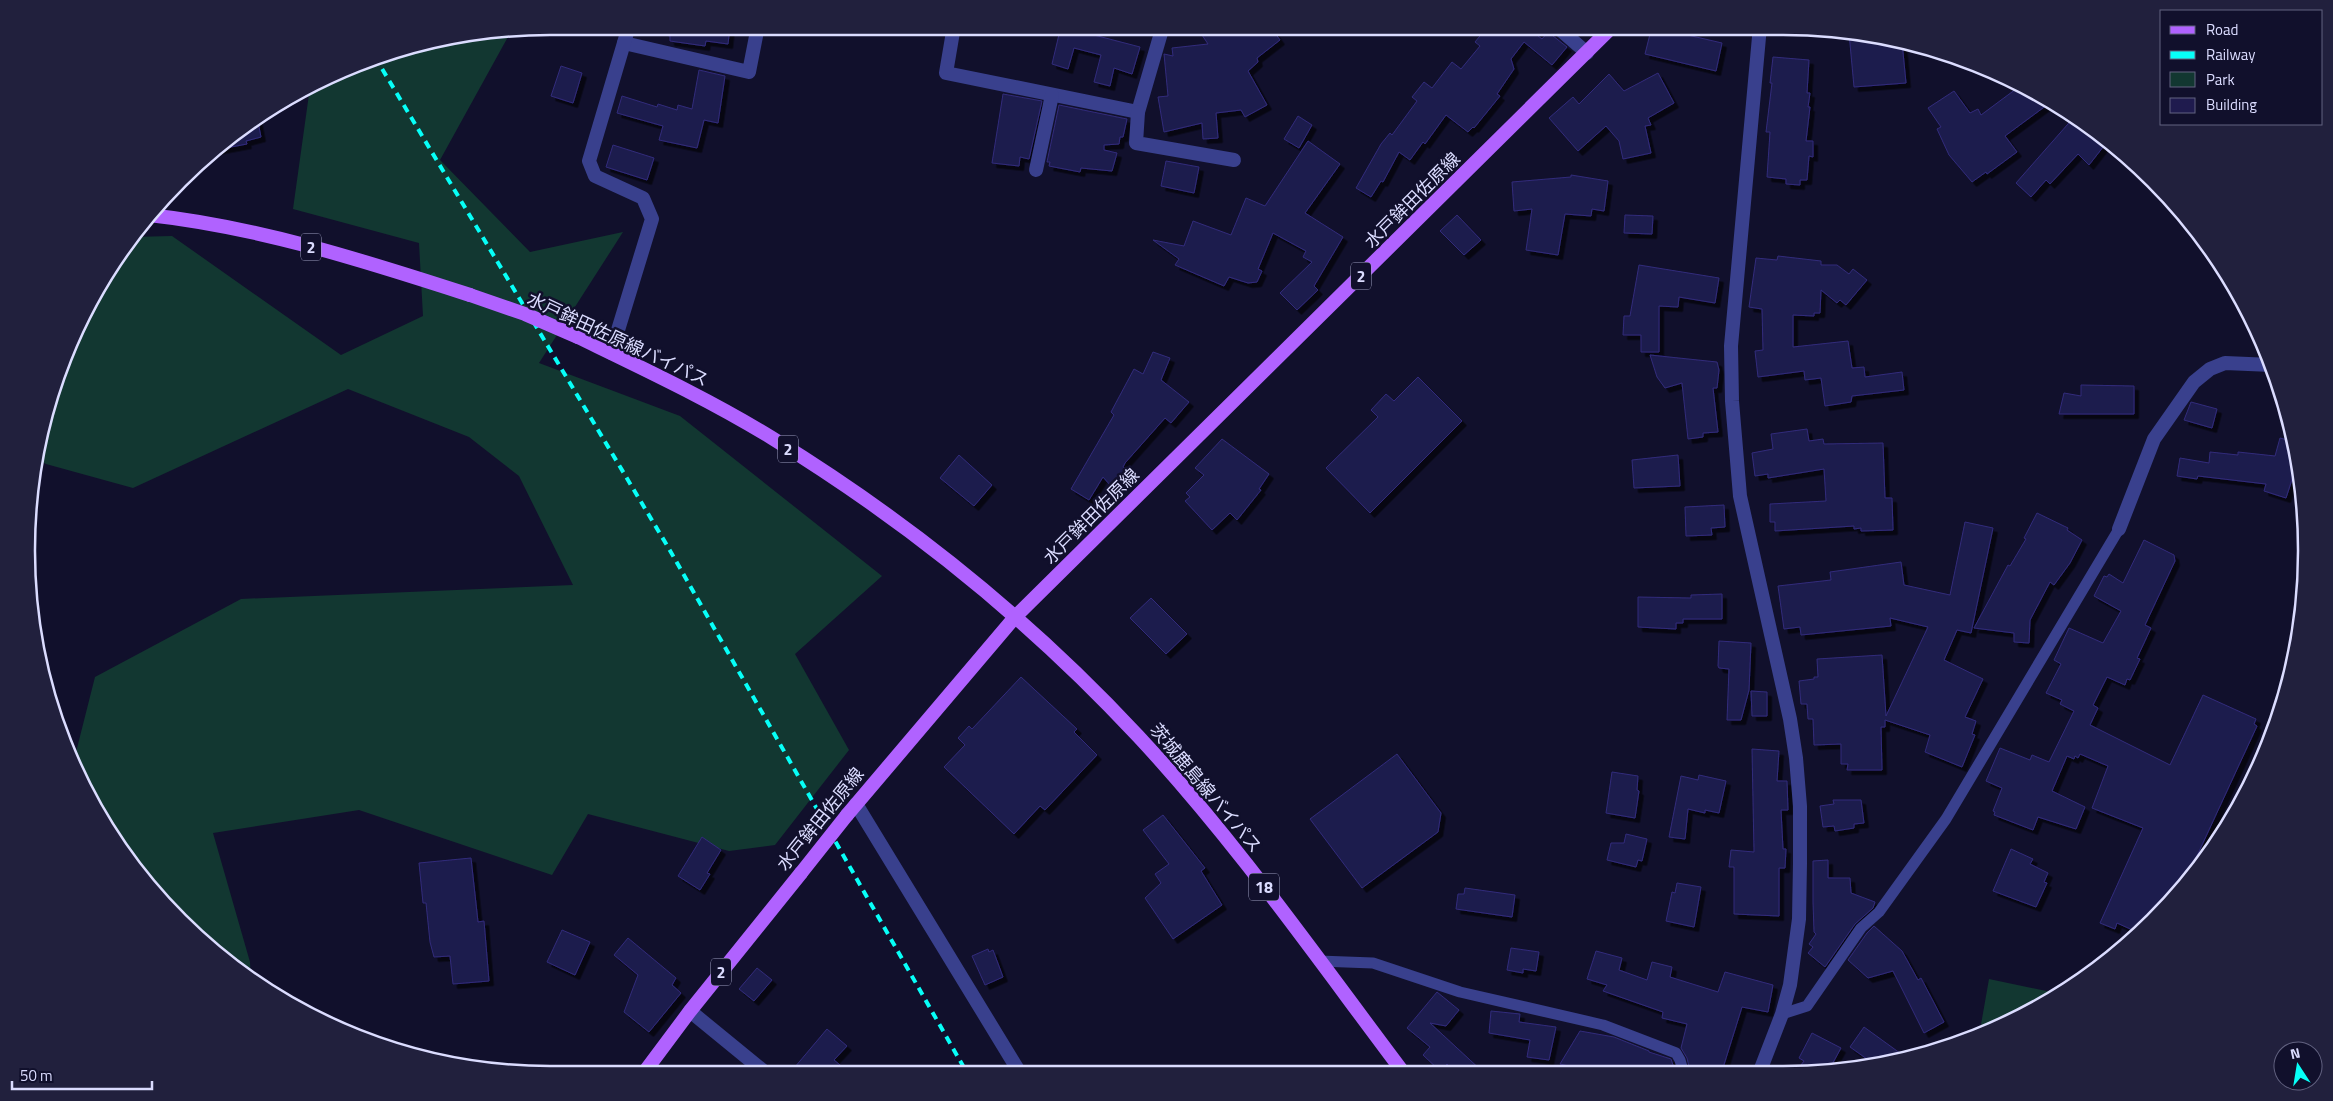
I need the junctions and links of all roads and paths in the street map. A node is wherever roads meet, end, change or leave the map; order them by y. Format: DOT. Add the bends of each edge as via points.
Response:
graph roads {
  1 [pos="626,35"];
  2 [pos="756,35"];
  3 [pos="952,35"];
  4 [pos="1160,35"];
  5 [pos="1566,35"];
  6 [pos="1605,35"];
  7 [pos="1759,35"];
  8 [pos="624,43"];
  9 [pos="1587,53"];
  10 [pos="1052,94"];
  11 [pos="1138,112"];
  12 [pos="1234,160"];
  13 [pos="1036,170"];
  14 [pos="159,216"];
  15 [pos="611,353"];
  16 [pos="2263,365"];
  17 [pos="2119,529"];
  18 [pos="1016,617"];
  19 [pos="852,809"];
  20 [pos="1319,961"];
  21 [pos="690,1011"];
  22 [pos="1782,1014"];
  23 [pos="649,1066"];
  24 [pos="756,1066"];
  25 [pos="1016,1066"];
  26 [pos="1398,1066"];
  27 [pos="1682,1066"];
  28 [pos="1762,1066"];
  1 -- 8 [label="street"];
  2 -- 8 [label="street" via="749,72"];
  3 -- 10 [label="street" via="946,73"];
  4 -- 11 [label="street"];
  5 -- 9 [label="street"];
  6 -- 9 [label="main road, 水戸鉾田佐原線 / 2"];
  7 -- 22 [label="street" via="1731,346 1732,401 1740,496 1790,719 1800,806 1799,919 1790,985"];
  8 -- 15 [label="street" via="589,161 596,176 643,198 652,219"];
  9 -- 18 [label="main road, 水戸鉾田佐原線 / 2"];
  10 -- 11 [label="street"];
  10 -- 13 [label="street"];
  11 -- 12 [label="street" via="1136,143"];
  14 -- 15 [label="main road, 水戸鉾田佐原線バイパス / 2, bridge" via="268,236 362,260 525,314"];
  15 -- 18 [label="main road, 水戸鉾田佐原線バイパス / 2" via="704,399 772,438 870,502 942,555"];
  16 -- 17 [label="street" via="2225,363 2210,369 2194,382 2154,438"];
  17 -- 22 [label="lane" via="1946,819 1879,912 1861,928 1807,1006"];
  18 -- 19 [label="main road, 水戸鉾田佐原線 / 2"];
  18 -- 20 [label="main road, 茨城鹿島線バイパス / 18" via="1138,736 1251,871"];
  19 -- 21 [label="main road, 水戸鉾田佐原線 / 2, bridge"];
  19 -- 25 [label="street"];
  20 -- 26 [label="main road, 茨城鹿島線バイパス / 18"];
  20 -- 27 [label="lane" via="1372,963 1460,992 1603,1024 1676,1053"];
  21 -- 23 [label="main road, 水戸鉾田佐原線 / 2"];
  21 -- 24 [label="street"];
  22 -- 28 [label="street"];
}
